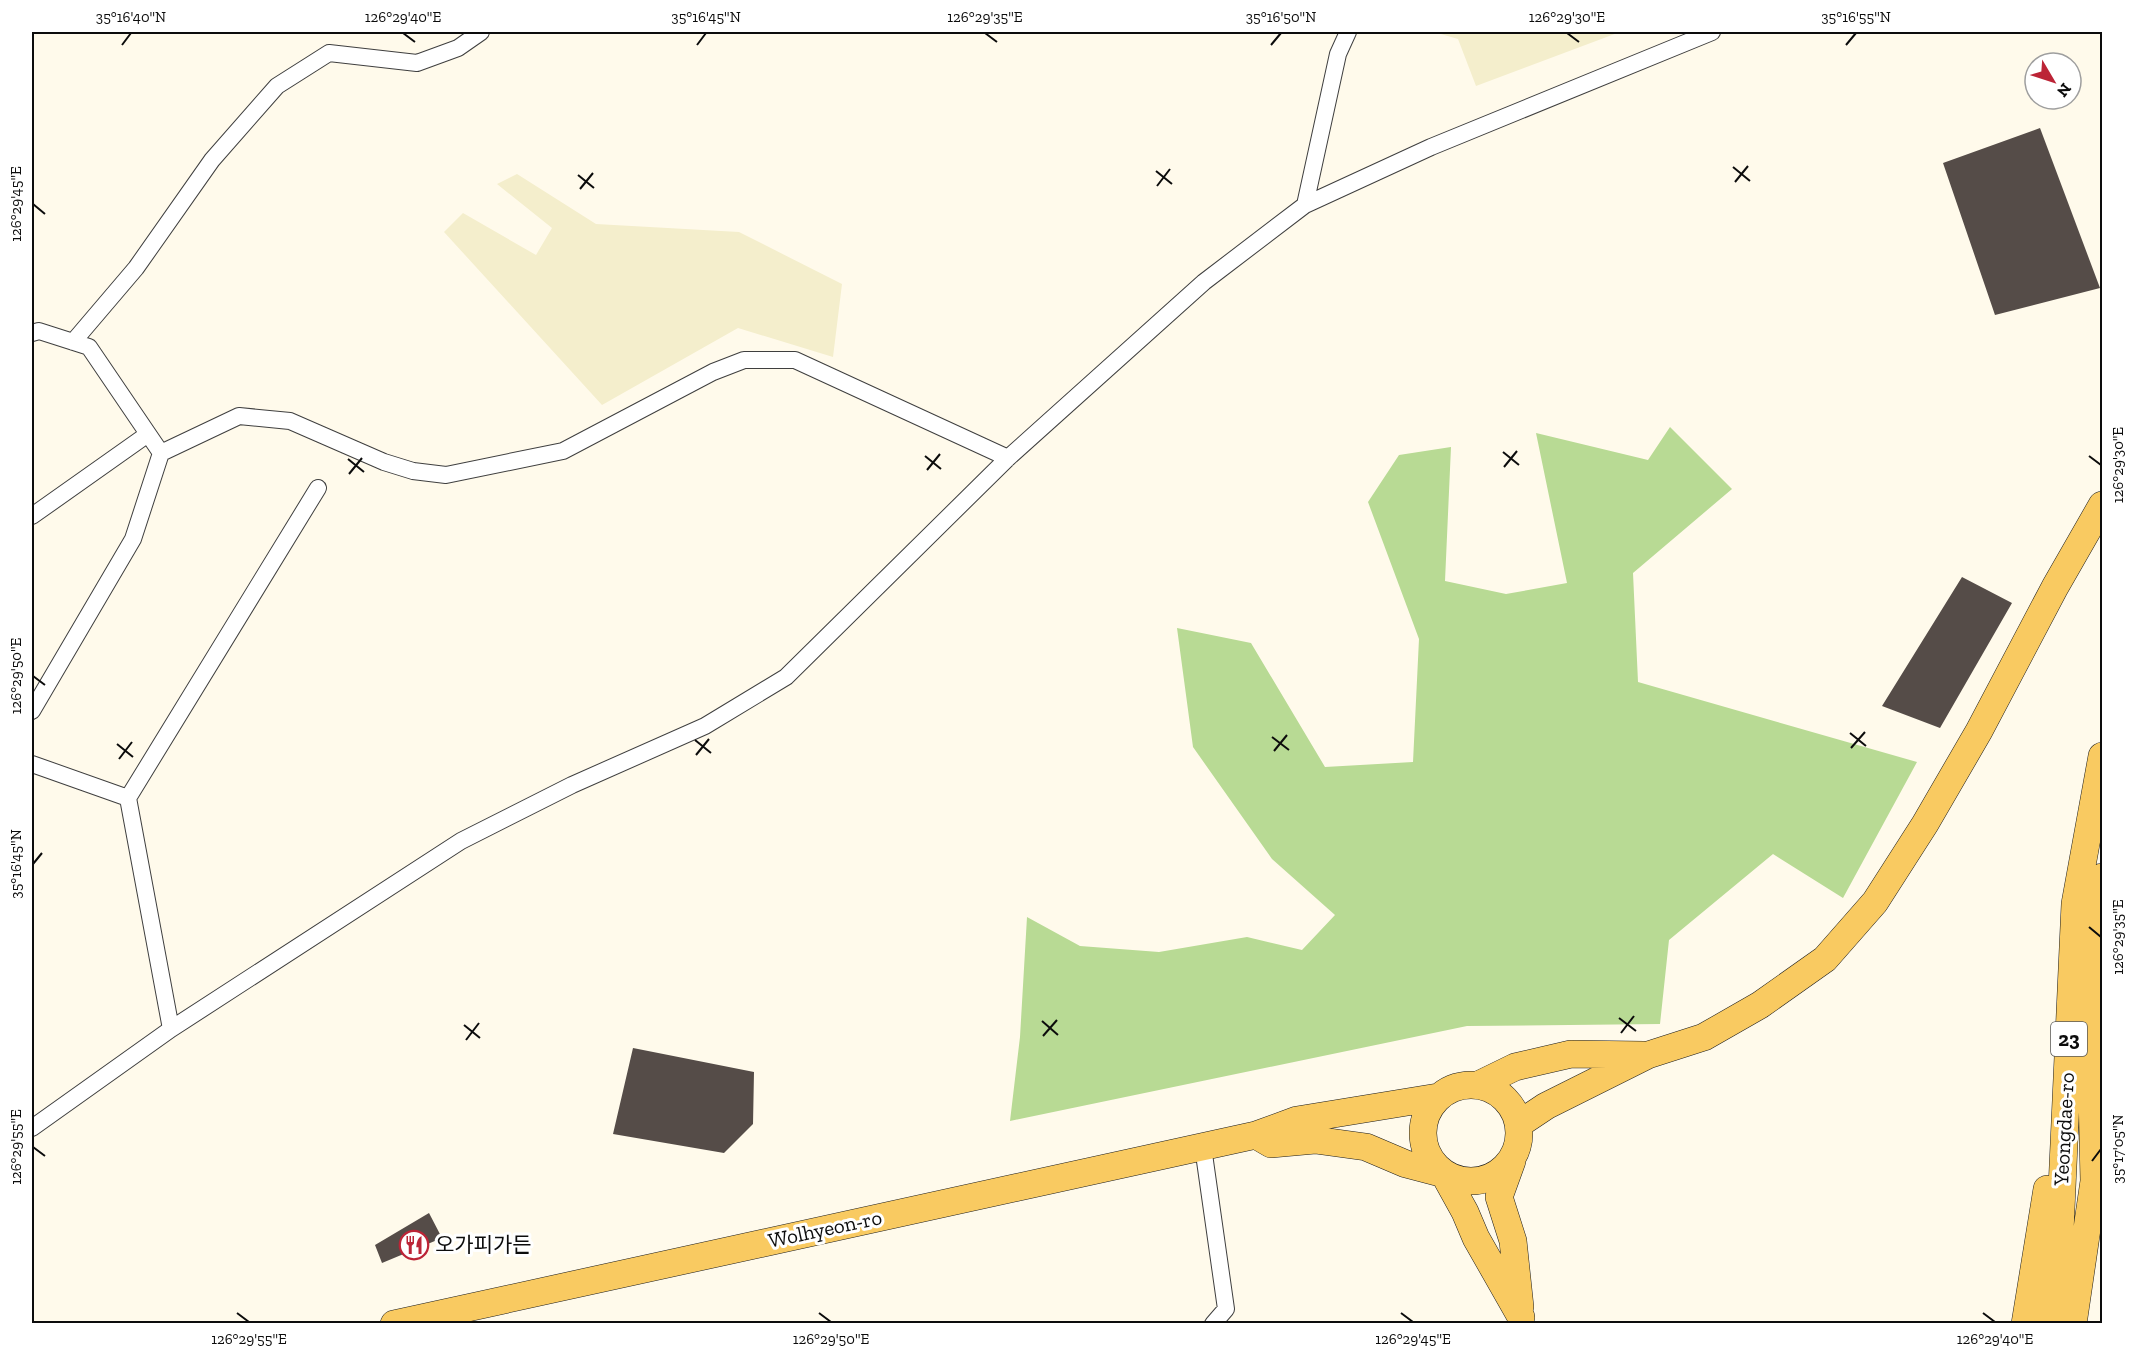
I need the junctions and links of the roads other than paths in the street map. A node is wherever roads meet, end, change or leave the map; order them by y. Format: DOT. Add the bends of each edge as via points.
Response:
graph roads {
  1 [pos="481,32"];
  2 [pos="1348,32"];
  3 [pos="1712,32"];
  4 [pos="1305,205"];
  5 [pos="32,333"];
  6 [pos="73,342"];
  7 [pos="148,434"];
  8 [pos="161,453"];
  9 [pos="1008,459"];
  10 [pos="318,488"];
  11 [pos="2103,505"];
  12 [pos="32,516"];
  13 [pos="32,711"];
  14 [pos="2103,756"];
  15 [pos="32,764"];
  16 [pos="128,798"];
  17 [pos="2103,878"];
  18 [pos="171,1029"];
  19 [pos="1648,1055"];
  20 [pos="2079,1057"];
  21 [pos="1478,1085"];
  22 [pos="1438,1097"];
  23 [pos="2103,1110"];
  24 [pos="1519,1124"];
  25 [pos="32,1128"];
  26 [pos="1256,1135"];
  27 [pos="1203,1147"];
  28 [pos="1515,1154"];
  29 [pos="1444,1174"];
  30 [pos="394,1323"];
  31 [pos="1213,1323"];
  32 [pos="2025,1323"];
  33 [pos="2049,1323"];
  34 [pos="2073,1323"];
  1 -- 6 [label="street" via="458,48 417,63 329,53 278,86 212,160 136,268"];
  2 -- 4 [label="street" via="1338,54"];
  3 -- 4 [label="street" via="1431,147"];
  4 -- 9 [label="street" via="1204,282"];
  5 -- 6 [label="street" via="39,331"];
  6 -- 7 [label="street" via="89,347"];
  7 -- 8 [label="street"];
  7 -- 12 [label="street"];
  8 -- 9 [label="street" via="239,416 290,421 384,462 446,475 563,451 713,372 744,360 795,360"];
  8 -- 13 [label="street" via="133,539"];
  9 -- 18 [label="street" via="786,677 705,726 572,785 461,841"];
  10 -- 16 [label="street"];
  11 -- 19 [label="main road" via="1949,783 1875,902 1825,959 1760,1005 1704,1037"];
  14 -- 20 [label="main road, Yeongdae-ro / 23" via="2075,904"];
  15 -- 16 [label="street"];
  16 -- 18 [label="street"];
  17 -- 20 [label="main road, Yeongdae-ro / 23" via="2090,1004"];
  18 -- 25 [label="street"];
  19 -- 21 [label="main road" via="1571,1054 1515,1067"];
  19 -- 24 [label="main road" via="1546,1106"];
  20 -- 23 [label="main road"];
  20 -- 32 [label="main road"];
  20 -- 33 [label="main road, Yeongdae-ro / 23" via="2058,1275"];
  20 -- 34 [label="main road, Yeongdae-ro / 23" via="2094,1181"];
  21 -- 22 [label="main road" via="1450,1089"];
  21 -- 24 [label="main road" via="1504,1097"];
  22 -- 26 [label="main road, Wolhyeon-ro" via="1297,1120"];
  22 -- 29 [label="main road" via="1429,1109 1423,1137 1426,1152"];
  24 -- 28 [label="main road"];
  26 -- 27 [label="main road, Wolhyeon-ro"];
  26 -- 29 [label="main road" via="1271,1144 1315,1140 1366,1147"];
  27 -- 30 [label="main road, Wolhyeon-ro"];
  27 -- 31 [label="street" via="1226,1309"];
  28 -- 29 [label="main road" via="1492,1177 1476,1182"];
  28 -- 29 [label="main road" via="1499,1197 1513,1241 1521,1317"];
}
